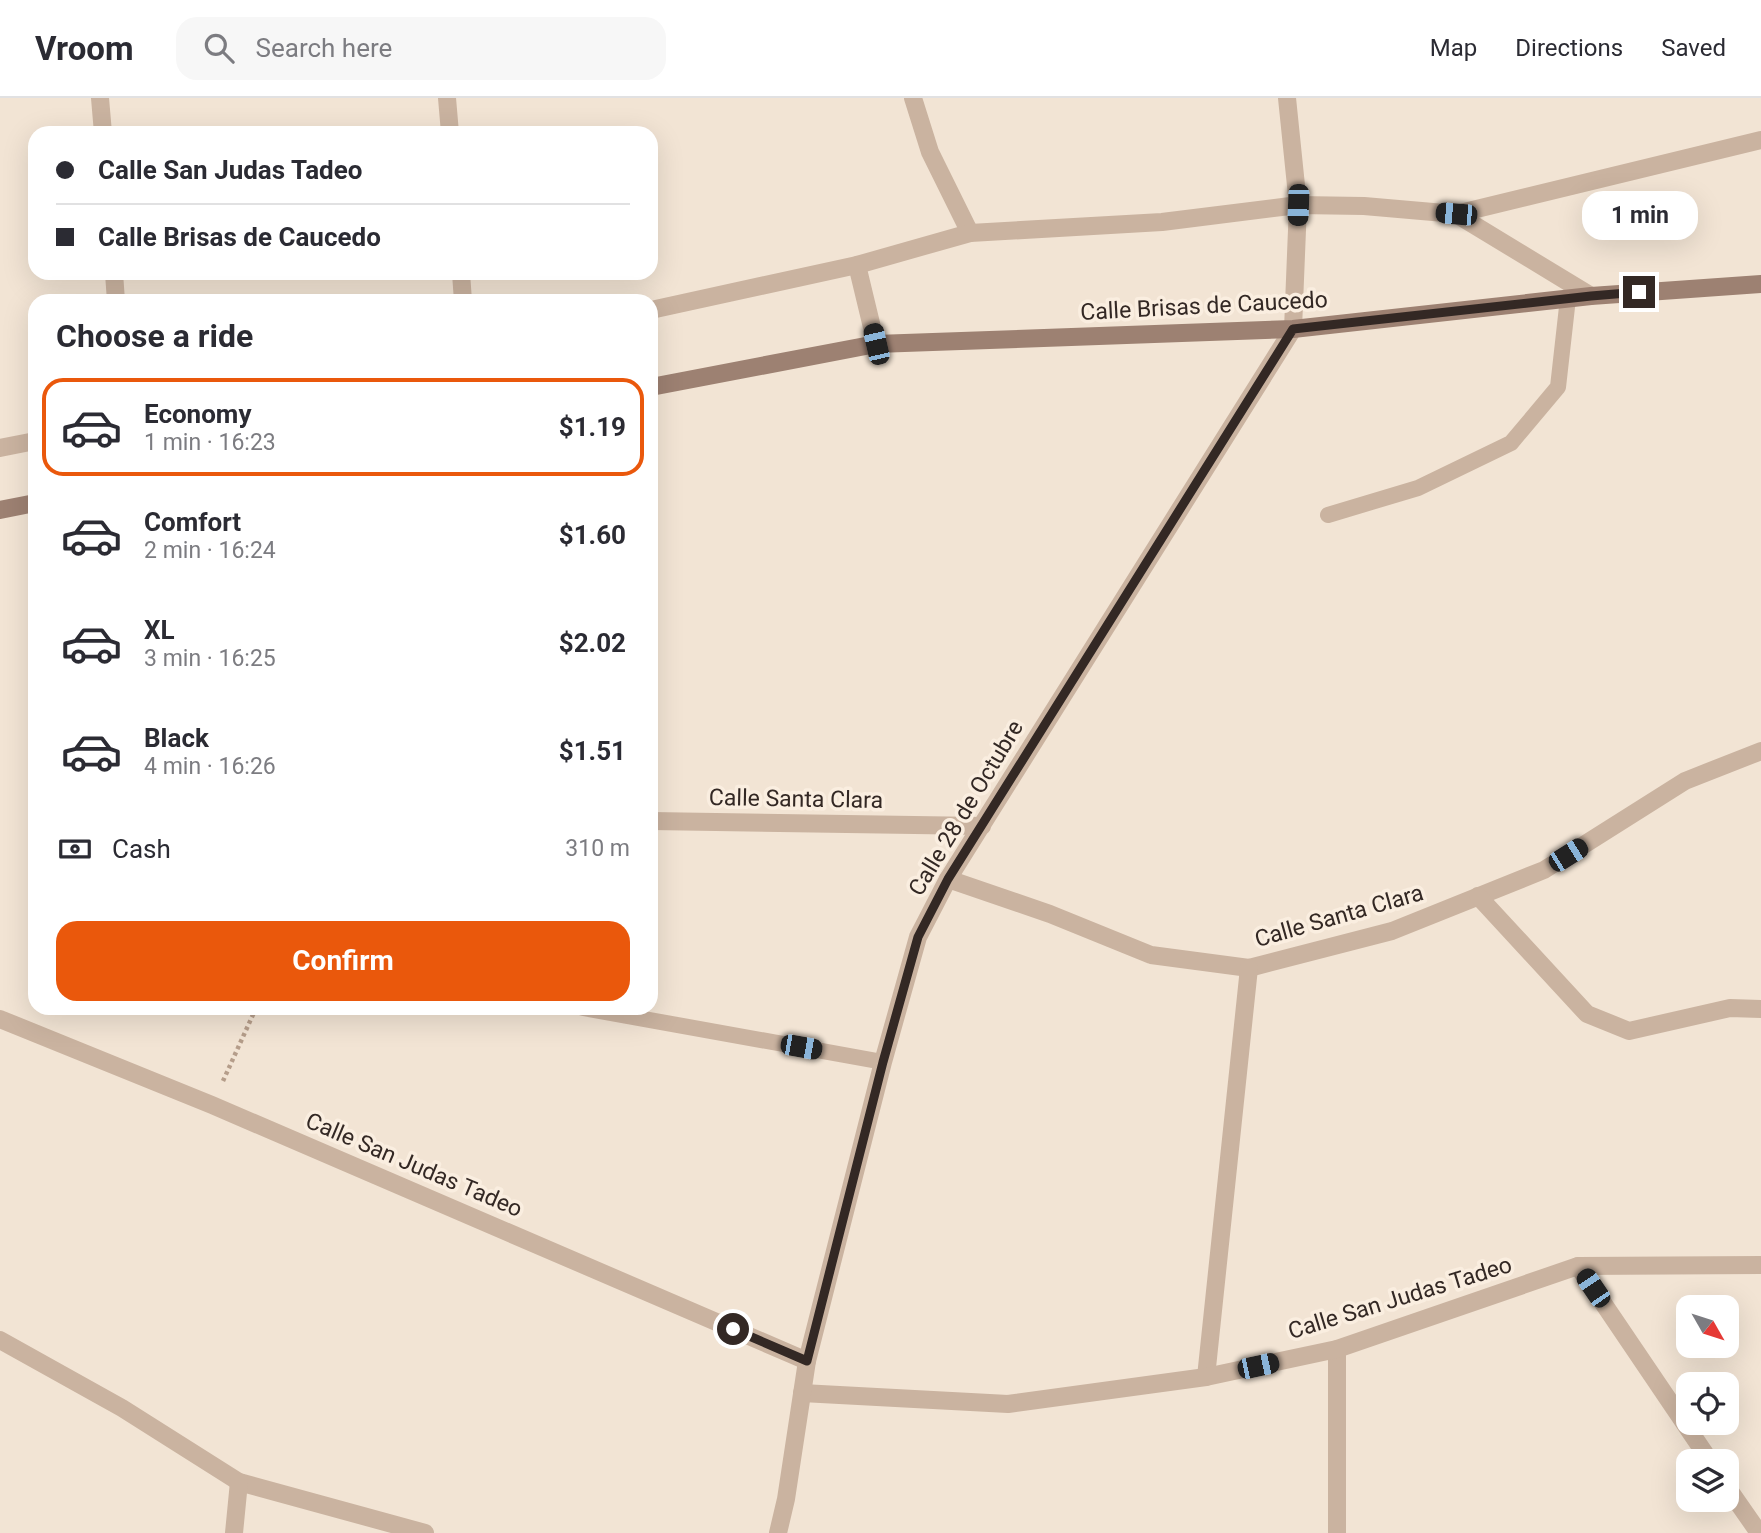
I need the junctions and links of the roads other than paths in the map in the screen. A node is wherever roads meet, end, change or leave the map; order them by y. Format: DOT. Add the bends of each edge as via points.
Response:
graph roads {
  1 [pos="100,98"];
  2 [pos="447,98"];
  3 [pos="913,98"];
  4 [pos="1287,98"];
  5 [pos="102,126"];
  6 [pos="449,126"];
  7 [pos="1761,140"];
  8 [pos="1298,205"];
  9 [pos="1456,214"];
  10 [pos="970,233"];
  11 [pos="857,265"];
  12 [pos="1761,285"];
  13 [pos="1591,296"];
  14 [pos="1569,298"];
  15 [pos="658,308"];
  16 [pos="1293,329"];
  17 [pos="876,344"];
  18 [pos="658,386"];
  19 [pos="28,442"];
  20 [pos="0,448"];
  21 [pos="28,504"];
  22 [pos="0,510"];
  23 [pos="1328,515"];
  24 [pos="1761,751"];
  25 [pos="658,821"];
  26 [pos="982,826"];
  27 [pos="948,879"];
  28 [pos="1478,896"];
  29 [pos="1249,968"];
  30 [pos="1761,1009"];
  31 [pos="622,1015"];
  32 [pos="0,1019"];
  33 [pos="883,1062"];
  34 [pos="1761,1265"];
  35 [pos="1578,1266"];
  36 [pos="0,1340"];
  37 [pos="1337,1349"];
  38 [pos="807,1361"];
  39 [pos="1206,1377"];
  40 [pos="803,1393"];
  41 [pos="1702,1449"];
  42 [pos="239,1482"];
  43 [pos="1739,1504"];
  44 [pos="234,1533"];
  45 [pos="425,1533"];
  46 [pos="778,1533"];
  47 [pos="1337,1533"];
  48 [pos="1759,1533"];
  1 -- 5 [label="street"];
  2 -- 6 [label="street"];
  3 -- 10 [label="street" via="930,152"];
  4 -- 8 [label="street"];
  7 -- 9 [label="street"];
  8 -- 9 [label="street"];
  8 -- 10 [label="street" via="1162,222"];
  8 -- 16 [label="street"];
  9 -- 13 [label="street"];
  10 -- 11 [label="street"];
  11 -- 15 [label="street"];
  11 -- 17 [label="street"];
  12 -- 13 [label="street, Calle Brisas de Caucedo"];
  13 -- 14 [label="street, Calle Brisas de Caucedo"];
  14 -- 16 [label="street, Calle Brisas de Caucedo"];
  14 -- 23 [label="lane" via="1558,387 1511,443 1418,488"];
  16 -- 17 [label="street, Calle Brisas de Caucedo"];
  16 -- 26 [label="street, Calle 28 de Octubre"];
  17 -- 18 [label="street, Calle Brisas de Caucedo"];
  19 -- 20 [label="street"];
  21 -- 22 [label="street"];
  24 -- 28 [label="street, Calle Santa Clara" via="1685,781 1545,870"];
  25 -- 26 [label="street, Calle Santa Clara"];
  26 -- 27 [label="street, Calle 28 de Octubre"];
  27 -- 29 [label="street, Calle Santa Clara" via="1152,955"];
  27 -- 33 [label="street, Calle 28 de Octubre" via="918,937"];
  28 -- 29 [label="street, Calle Santa Clara" via="1392,931"];
  28 -- 30 [label="street" via="1587,1014 1629,1031 1730,1008"];
  29 -- 39 [label="street"];
  31 -- 33 [label="lane"];
  32 -- 38 [label="street, Calle San Judas Tadeo" via="212,1105"];
  33 -- 38 [label="street, Calle 28 de Octubre"];
  34 -- 35 [label="street, Calle San Judas Tadeo"];
  35 -- 37 [label="street, Calle San Judas Tadeo"];
  35 -- 41 [label="street"];
  36 -- 42 [label="street" via="122,1408"];
  37 -- 39 [label="street, Calle San Judas Tadeo"];
  37 -- 47 [label="street"];
  38 -- 40 [label="street, Calle 28 de Octubre"];
  39 -- 40 [label="street, Calle San Judas Tadeo" via="1008,1404"];
  40 -- 46 [label="street, Calle 28 de Octubre"];
  42 -- 44 [label="street"];
  42 -- 45 [label="street"];
  43 -- 48 [label="street"];
}
